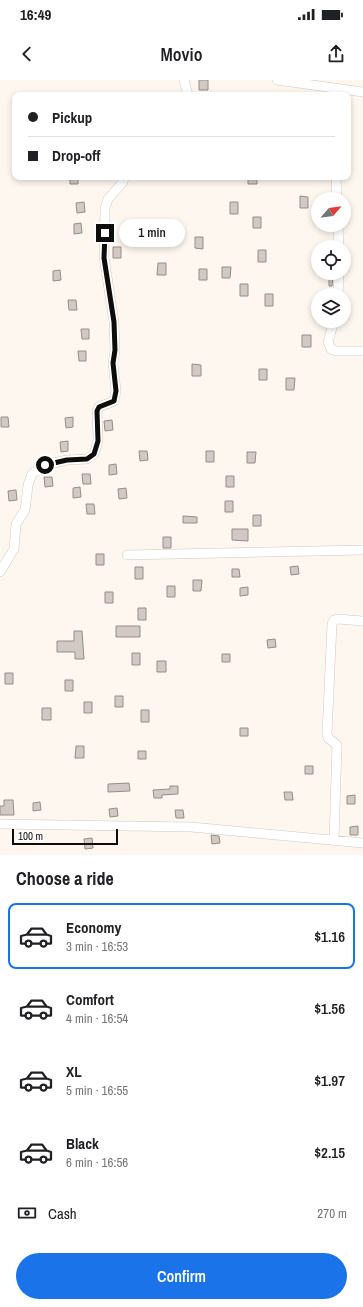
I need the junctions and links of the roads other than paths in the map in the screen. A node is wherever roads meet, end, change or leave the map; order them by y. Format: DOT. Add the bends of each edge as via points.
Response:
graph roads {
  1 [pos="184,80"];
  2 [pos="277,80"];
  3 [pos="187,92"];
  4 [pos="333,92"];
  5 [pos="363,92"];
  6 [pos="123,180"];
  7 [pos="336,180"];
  8 [pos="337,192"];
  9 [pos="332,328"];
  10 [pos="363,352"];
  11 [pos="363,550"];
  12 [pos="127,555"];
  13 [pos="0,572"];
  14 [pos="363,621"];
  15 [pos="0,824"];
  16 [pos="334,840"];
  17 [pos="363,843"];
  1 -- 3 [label="street"];
  2 -- 4 [label="street"];
  4 -- 5 [label="street"];
  6 -- 13 [label="street" via="108,199 105,208 104,258 114,322 114,401 99,407 97,411 98,441 94,454 87,459 45,465 32,474 25,510 16,524 14,549"];
  7 -- 8 [label="street"];
  9 -- 10 [label="street" via="328,342 331,348 336,351"];
  11 -- 12 [label="street"];
  14 -- 16 [label="street" via="338,619 332,624 327,734 337,745"];
  15 -- 16 [label="street" via="191,827"];
  16 -- 17 [label="street"];
}
